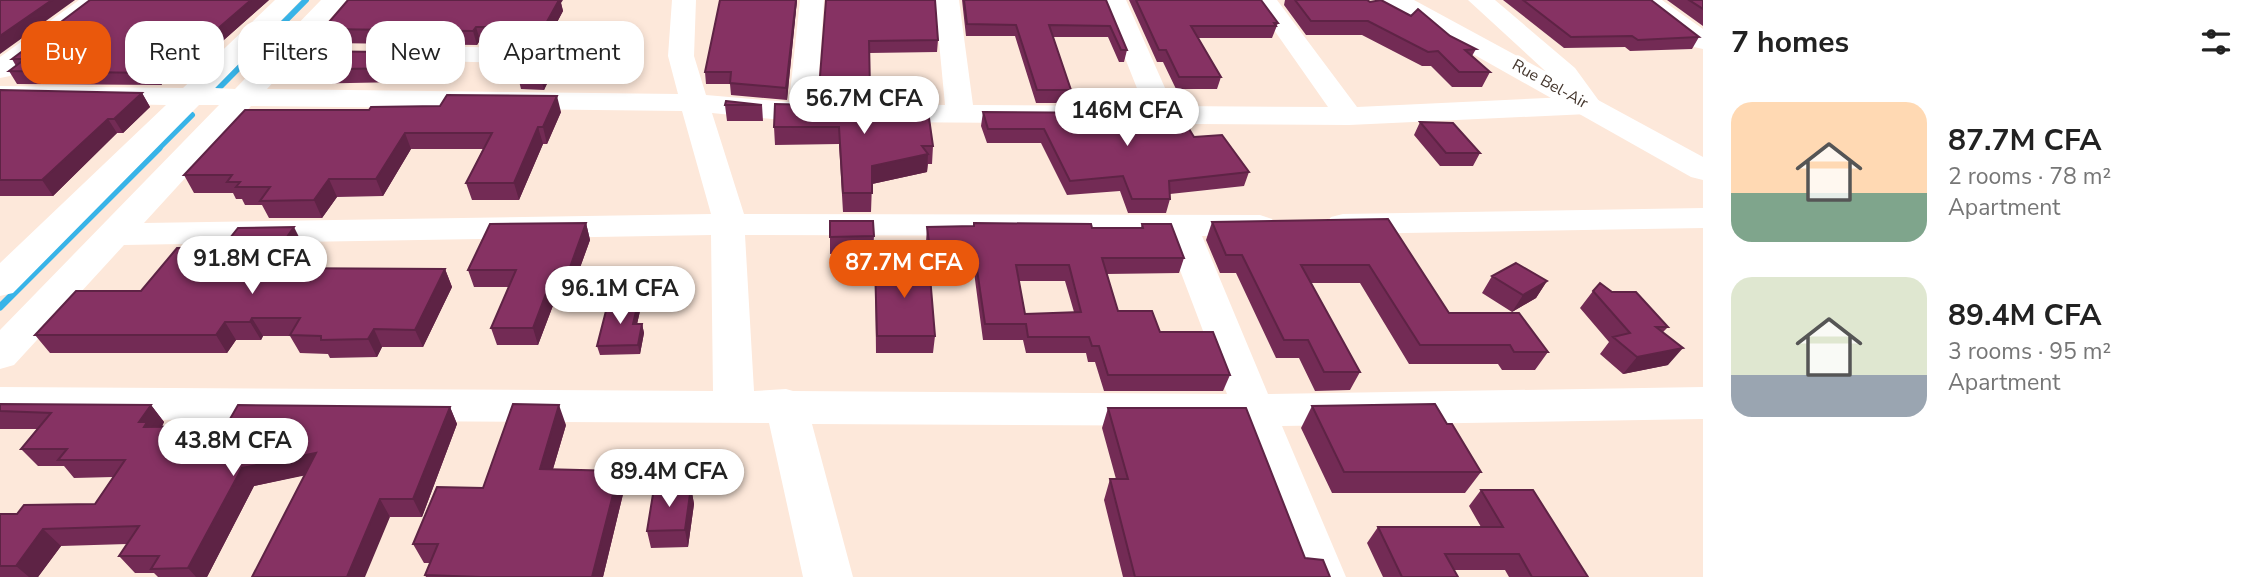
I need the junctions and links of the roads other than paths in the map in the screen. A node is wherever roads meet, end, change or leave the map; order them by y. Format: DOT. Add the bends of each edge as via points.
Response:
graph roads {
  1 [pos="95,0"];
  2 [pos="289,0"];
  3 [pos="335,0"];
  4 [pos="684,0"];
  5 [pos="812,0"];
  6 [pos="947,0"];
  7 [pos="1114,0"];
  8 [pos="1265,0"];
  9 [pos="1395,0"];
  10 [pos="1480,0"];
  11 [pos="1646,0"];
  12 [pos="1703,41"];
  13 [pos="0,70"];
  14 [pos="0,94"];
  15 [pos="192,96"];
  16 [pos="245,97"];
  17 [pos="694,103"];
  18 [pos="1588,105"];
  19 [pos="802,113"];
  20 [pos="960,113"];
  21 [pos="1162,115"];
  22 [pos="1349,116"];
  23 [pos="1703,170"];
  24 [pos="1703,218"];
  25 [pos="727,224"];
  26 [pos="1181,227"];
  27 [pos="113,234"];
  28 [pos="0,284"];
  29 [pos="0,355"];
  30 [pos="0,403"];
  31 [pos="1703,403"];
  32 [pos="734,405"];
  33 [pos="786,405"];
  34 [pos="1256,410"];
  35 [pos="828,577"];
  36 [pos="1321,577"];
  1 -- 13 [label="street"];
  2 -- 15 [label="street"];
  3 -- 16 [label="street" via="299,53"];
  4 -- 17 [label="street" via="681,56"];
  5 -- 19 [label="street"];
  6 -- 20 [label="street"];
  7 -- 21 [label="street"];
  8 -- 22 [label="street"];
  9 -- 18 [label="main road, Rue Bel-Air"];
  10 -- 18 [label="street" via="1565,74"];
  11 -- 12 [label="street"];
  14 -- 15 [label="street"];
  15 -- 16 [label="street"];
  15 -- 28 [label="street"];
  16 -- 17 [label="street"];
  16 -- 27 [label="street"];
  17 -- 19 [label="street"];
  17 -- 25 [label="street" via="727,206"];
  18 -- 22 [label="street"];
  18 -- 23 [label="main road, Rue Bel-Air"];
  19 -- 20 [label="street"];
  20 -- 21 [label="street"];
  21 -- 22 [label="street"];
  24 -- 26 [label="street"];
  25 -- 26 [label="street"];
  25 -- 27 [label="street"];
  25 -- 32 [label="street"];
  26 -- 34 [label="street"];
  27 -- 29 [label="street"];
  30 -- 32 [label="street"];
  31 -- 34 [label="street"];
  32 -- 33 [label="street"];
  33 -- 34 [label="street"];
  33 -- 35 [label="street"];
  34 -- 36 [label="street"];
}
